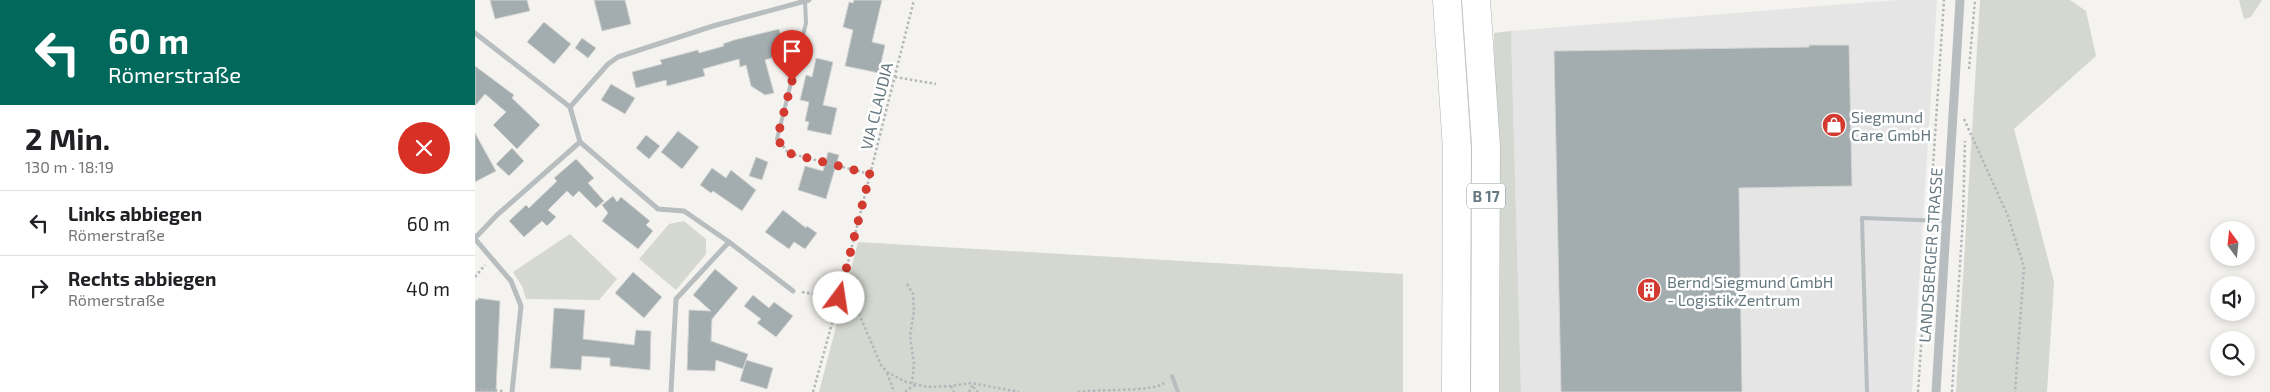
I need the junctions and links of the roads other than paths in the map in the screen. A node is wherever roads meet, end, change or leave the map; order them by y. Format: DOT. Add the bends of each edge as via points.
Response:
graph roads {
  1 [pos="1447,0"];
  2 [pos="1476,0"];
  3 [pos="1960,0"];
  4 [pos="807,1"];
  5 [pos="475,33"];
  6 [pos="570,107"];
  7 [pos="777,139"];
  8 [pos="580,142"];
  9 [pos="1947,221"];
  10 [pos="475,238"];
  11 [pos="729,242"];
  12 [pos="793,291"];
  13 [pos="1172,376"];
  14 [pos="512,392"];
  15 [pos="519,392"];
  16 [pos="671,392"];
  17 [pos="1178,392"];
  18 [pos="1456,392"];
  19 [pos="1485,392"];
  20 [pos="1867,392"];
  21 [pos="1936,392"];
  1 -- 18 [label="highway, B 17" via="1457,149"];
  2 -- 19 [label="highway, B 17" via="1486,146"];
  3 -- 9 [label="street, LANDSBERGER STRASSE"];
  4 -- 6 [label="street" via="713,26 618,57"];
  4 -- 7 [label="lane" via="806,23"];
  5 -- 6 [label="street"];
  6 -- 8 [label="street"];
  8 -- 10 [label="street"];
  8 -- 11 [label="street" via="658,208 684,211"];
  9 -- 20 [label="lane" via="1862,218"];
  9 -- 21 [label="street, LANDSBERGER STRASSE"];
  10 -- 14 [label="street" via="511,281 521,306"];
  11 -- 12 [label="street"];
  11 -- 16 [label="street" via="675,299"];
  13 -- 17 [label="lane"];
  14 -- 15 [label="street"];
}
